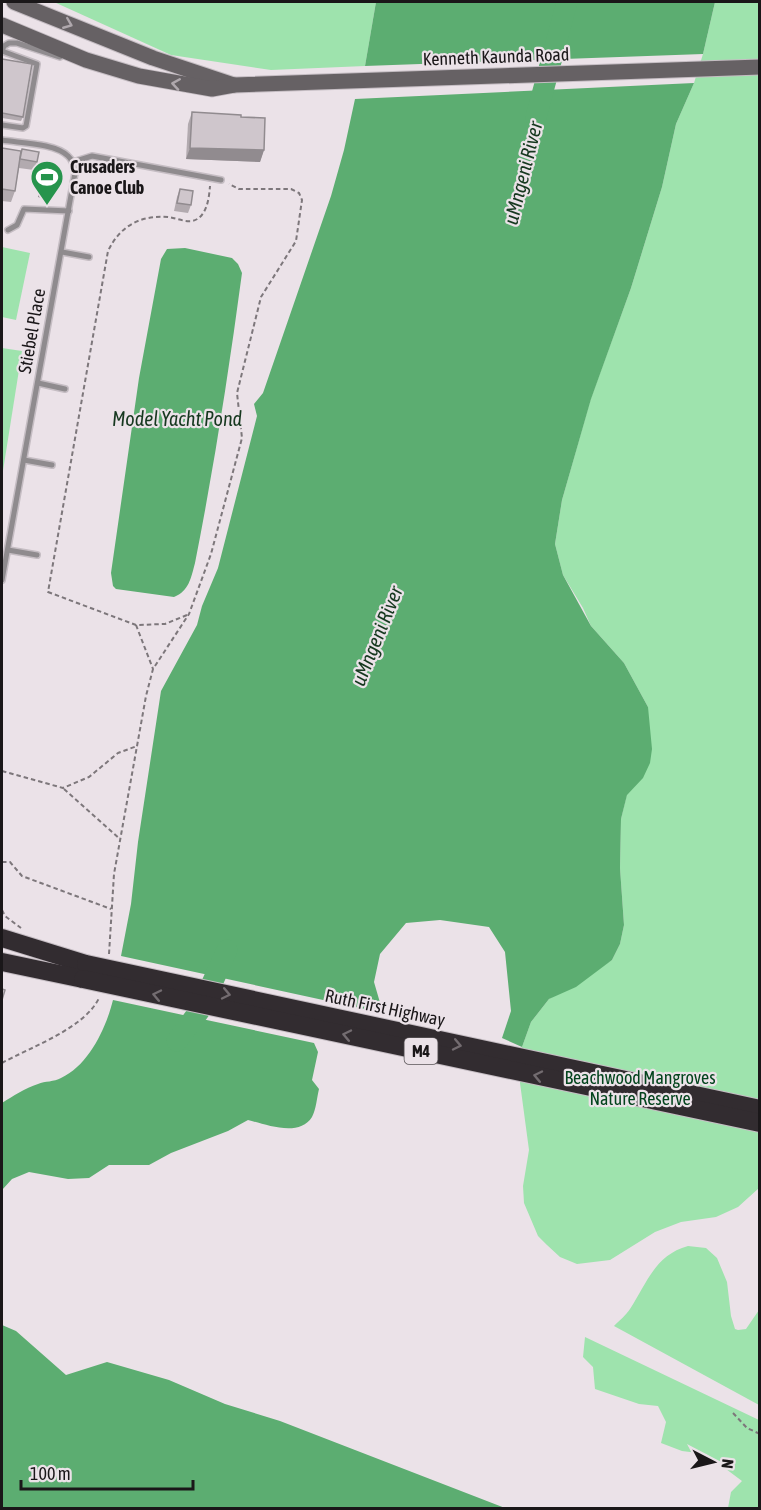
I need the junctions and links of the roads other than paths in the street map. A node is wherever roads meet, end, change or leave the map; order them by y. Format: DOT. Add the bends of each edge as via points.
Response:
graph roads {
  1 [pos="14,2"];
  2 [pos="2,25"];
  3 [pos="2,51"];
  4 [pos="86,60"];
  5 [pos="759,66"];
  6 [pos="234,85"];
  7 [pos="2,125"];
  8 [pos="2,140"];
  9 [pos="73,162"];
  10 [pos="221,180"];
  11 [pos="69,211"];
  12 [pos="8,230"];
  13 [pos="62,252"];
  14 [pos="89,257"];
  15 [pos="38,383"];
  16 [pos="65,389"];
  17 [pos="24,460"];
  18 [pos="52,465"];
  19 [pos="8,550"];
  20 [pos="37,555"];
  21 [pos="2,580"];
  22 [pos="2,938"];
  23 [pos="2,946"];
  24 [pos="2,962"];
  25 [pos="2,970"];
  26 [pos="79,973"];
  27 [pos="759,1108"];
  28 [pos="759,1124"];
  1 -- 6 [label="main road, Kenneth Kaunda Road, one-way" via="153,58"];
  2 -- 4 [label="main road, Kenneth Kaunda Road"];
  3 -- 4 [label="lane" via="9,43 15,43"];
  3 -- 7 [label="lane" via="37,64 26,126"];
  6 -- 4 [label="main road, Kenneth Kaunda Road, one-way" via="212,89 182,85"];
  5 -- 6 [label="main road, Kenneth Kaunda Road"];
  8 -- 9 [label="lane" via="51,147"];
  9 -- 10 [label="lane" via="92,156"];
  9 -- 11 [label="lane, Stiebel Place" via="75,179"];
  11 -- 12 [label="lane" via="24,209 17,225"];
  11 -- 13 [label="lane, Stiebel Place"];
  13 -- 14 [label="lane"];
  13 -- 15 [label="lane, Stiebel Place"];
  15 -- 16 [label="lane"];
  15 -- 17 [label="lane, Stiebel Place"];
  17 -- 18 [label="lane"];
  17 -- 19 [label="lane, Stiebel Place"];
  19 -- 20 [label="lane"];
  19 -- 21 [label="lane, Stiebel Place"];
  22 -- 26 [label="highway"];
  23 -- 26 [label="highway, Ruth First Highway / M4"];
  24 -- 26 [label="highway, Ruth First Highway / M4"];
  25 -- 26 [label="highway"];
  26 -- 27 [label="highway, Ruth First Highway / M4, one-way, bridge"];
  28 -- 26 [label="highway, Ruth First Highway / M4, one-way, bridge"];
}
